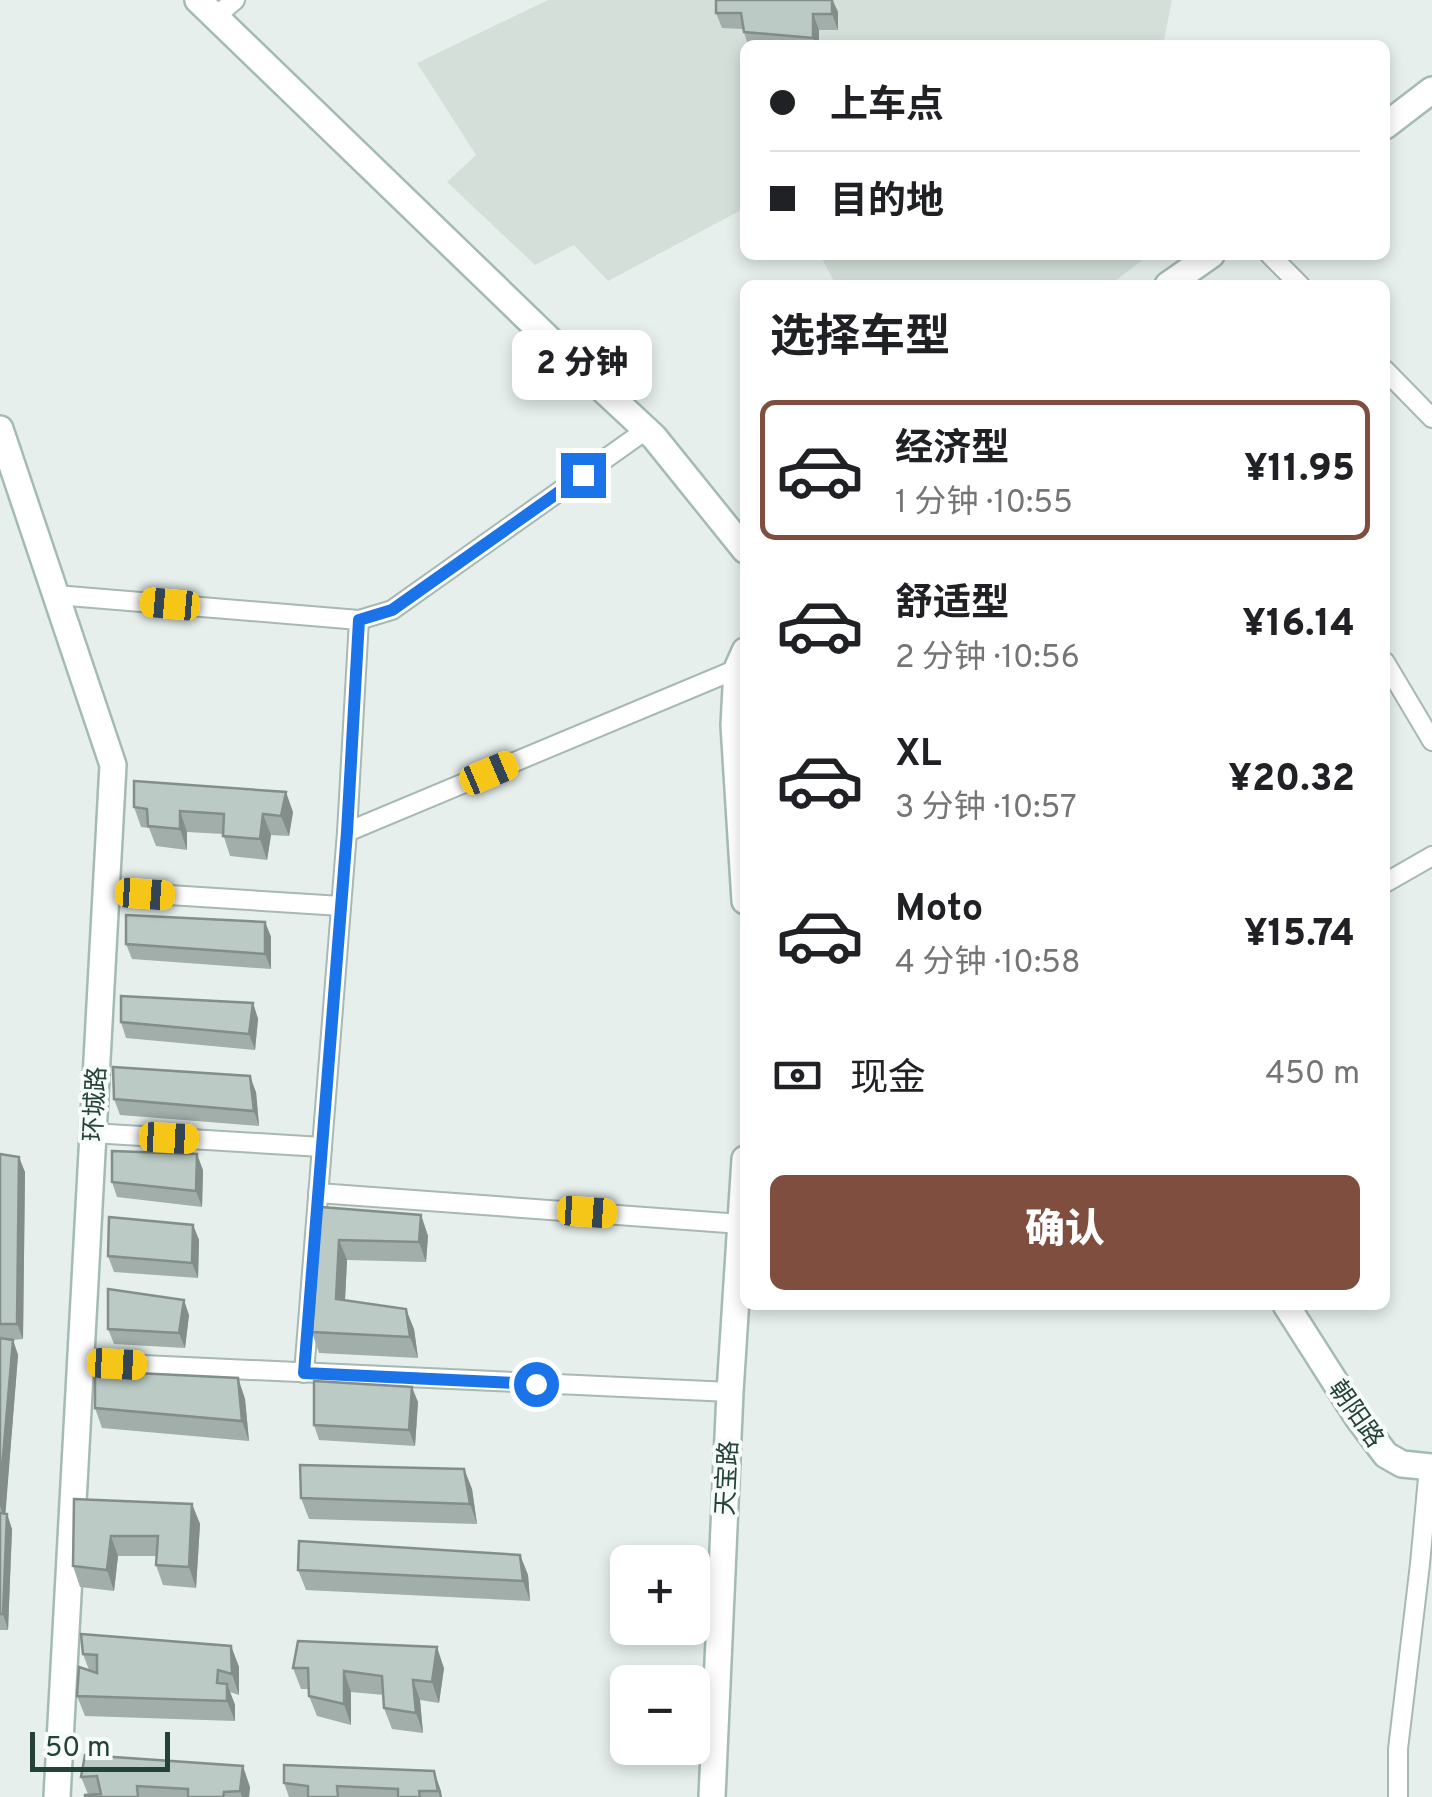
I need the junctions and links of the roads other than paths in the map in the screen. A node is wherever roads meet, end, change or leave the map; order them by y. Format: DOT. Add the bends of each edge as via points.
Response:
graph roads {
  1 [pos="216,5"];
  2 [pos="1432,90"];
  3 [pos="1390,122"];
  4 [pos="1205,260"];
  5 [pos="1275,260"];
  6 [pos="1175,280"];
  7 [pos="1295,280"];
  8 [pos="1390,375"];
  9 [pos="1432,418"];
  10 [pos="0,429"];
  11 [pos="646,430"];
  12 [pos="740,544"];
  13 [pos="56,595"];
  14 [pos="359,620"];
  15 [pos="740,660"];
  16 [pos="740,669"];
  17 [pos="1390,670"];
  18 [pos="1432,741"];
  19 [pos="740,821"];
  20 [pos="347,832"];
  21 [pos="1432,856"];
  22 [pos="1390,880"];
  23 [pos="106,891"];
  24 [pos="341,906"];
  25 [pos="92,1133"];
  26 [pos="322,1147"];
  27 [pos="318,1193"];
  28 [pos="740,1224"];
  29 [pos="740,1239"];
  30 [pos="1289,1310"];
  31 [pos="80,1362"];
  32 [pos="304,1373"];
  33 [pos="730,1392"];
  34 [pos="1430,1467"];
  35 [pos="57,1797"];
  36 [pos="712,1797"];
  37 [pos="1398,1797"];
  1 -- 11 [label="main road"];
  2 -- 3 [label="main road"];
  4 -- 6 [label="main road"];
  5 -- 7 [label="street"];
  8 -- 9 [label="street"];
  10 -- 13 [label="main road, 环城路"];
  11 -- 12 [label="main road"];
  11 -- 14 [label="street" via="392,610"];
  13 -- 14 [label="street"];
  13 -- 23 [label="main road, 环城路" via="113,765"];
  14 -- 20 [label="street"];
  15 -- 20 [label="street"];
  16 -- 19 [label="main road" via="734,725"];
  17 -- 18 [label="street"];
  20 -- 24 [label="street"];
  21 -- 22 [label="street"];
  23 -- 24 [label="street"];
  23 -- 25 [label="main road, 环城路"];
  24 -- 26 [label="street"];
  25 -- 26 [label="street"];
  25 -- 31 [label="main road, 环城路"];
  26 -- 27 [label="street"];
  27 -- 28 [label="street"];
  27 -- 32 [label="street"];
  29 -- 33 [label="main road, 天宝路"];
  30 -- 34 [label="main road, 朝阳路" via="1386,1455"];
  31 -- 32 [label="street"];
  31 -- 35 [label="main road, 环城路"];
  32 -- 33 [label="street"];
  33 -- 36 [label="main road, 天宝路"];
  34 -- 37 [label="street, 朝阳路"];
}
